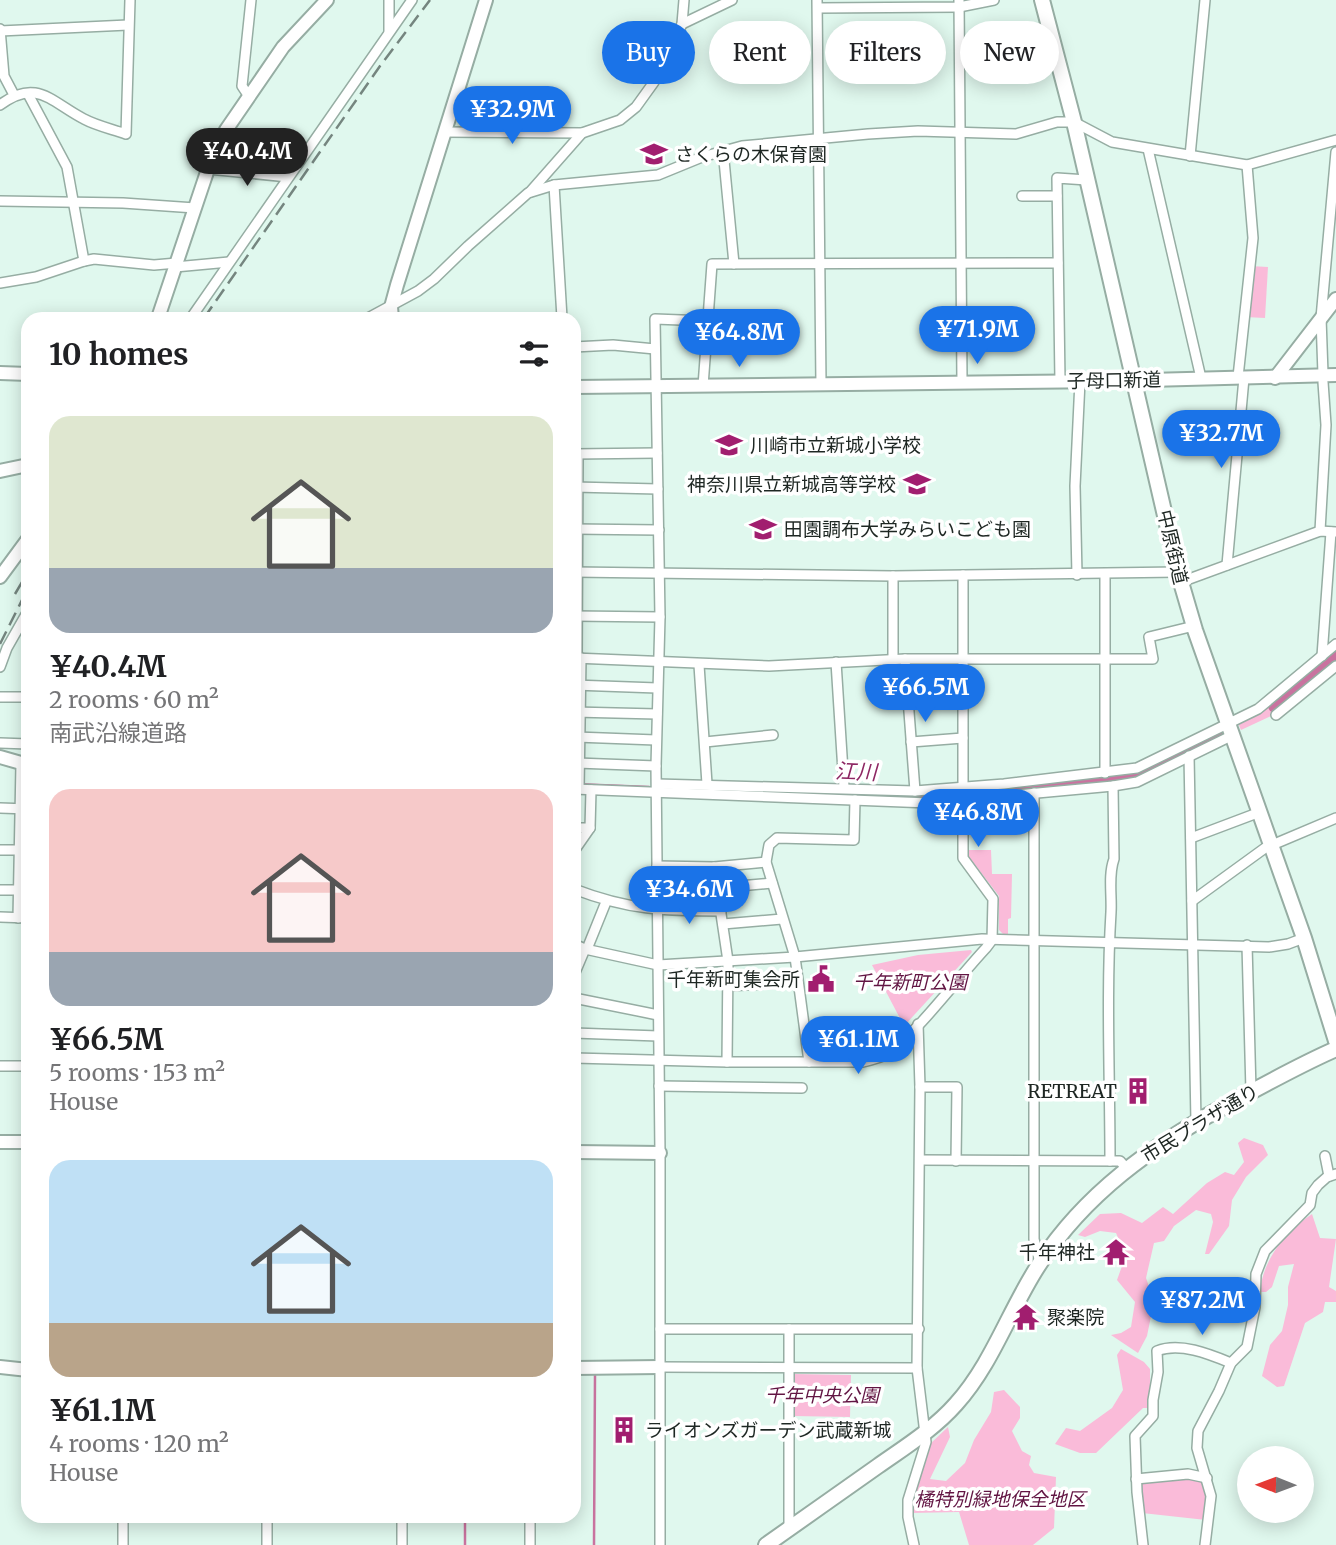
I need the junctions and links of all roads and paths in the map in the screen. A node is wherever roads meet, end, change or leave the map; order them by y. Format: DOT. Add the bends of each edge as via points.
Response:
graph roads {
  1 [pos="130,0"];
  2 [pos="251,0"];
  3 [pos="327,0"];
  4 [pos="389,0"];
  5 [pos="412,0"];
  6 [pos="486,0"];
  7 [pos="684,0"];
  8 [pos="732,0"];
  9 [pos="994,0"];
  10 [pos="1042,0"];
  11 [pos="1205,0"];
  12 [pos="817,4"];
  13 [pos="873,4"];
  14 [pos="959,4"];
  15 [pos="682,21"];
  16 [pos="688,21"];
  17 [pos="128,25"];
  18 [pos="0,30"];
  19 [pos="389,33"];
  20 [pos="1,66"];
  21 [pos="653,84"];
  22 [pos="28,94"];
  23 [pos="13,95"];
  24 [pos="248,96"];
  25 [pos="0,105"];
  26 [pos="1074,122"];
  27 [pos="445,132"];
  28 [pos="960,132"];
  29 [pos="582,133"];
  30 [pos="819,139"];
  31 [pos="1336,140"];
  32 [pos="1148,149"];
  33 [pos="723,150"];
  34 [pos="1336,152"];
  35 [pos="1190,156"];
  36 [pos="1247,165"];
  37 [pos="208,169"];
  38 [pos="288,177"];
  39 [pos="1087,180"];
  40 [pos="554,186"];
  41 [pos="528,193"];
  42 [pos="1022,196"];
  43 [pos="1057,196"];
  44 [pos="0,201"];
  45 [pos="72,201"];
  46 [pos="195,208"];
  47 [pos="84,261"];
  48 [pos="229,262"];
  49 [pos="961,263"];
  50 [pos="1058,263"];
  51 [pos="734,264"];
  52 [pos="820,264"];
  53 [pos="176,265"];
  54 [pos="0,283"];
  55 [pos="1336,299"];
  56 [pos="160,312"];
  57 [pos="195,312"];
  58 [pos="392,312"];
  59 [pos="393,312"];
  60 [pos="562,312"];
  61 [pos="1321,318"];
  62 [pos="707,321"];
  63 [pos="581,347"];
  64 [pos="655,349"];
  65 [pos="0,373"];
  66 [pos="21,374"];
  67 [pos="1201,378"];
  68 [pos="1241,378"];
  69 [pos="1275,378"];
  70 [pos="1329,379"];
  71 [pos="1133,380"];
  72 [pos="1060,381"];
  73 [pos="1080,381"];
  74 [pos="962,382"];
  75 [pos="821,384"];
  76 [pos="656,386"];
  77 [pos="703,386"];
  78 [pos="581,387"];
  79 [pos="657,453"];
  80 [pos="581,454"];
  81 [pos="21,466"];
  82 [pos="0,471"];
  83 [pos="581,487"];
  84 [pos="658,489"];
  85 [pos="581,529"];
  86 [pos="659,530"];
  87 [pos="1320,531"];
  88 [pos="1334,532"];
  89 [pos="21,548"];
  90 [pos="1227,565"];
  91 [pos="581,572"];
  92 [pos="659,573"];
  93 [pos="1105,574"];
  94 [pos="963,575"];
  95 [pos="1077,575"];
  96 [pos="893,576"];
  97 [pos="0,577"];
  98 [pos="1179,577"];
  99 [pos="581,616"];
  100 [pos="660,617"];
  101 [pos="21,623"];
  102 [pos="1194,626"];
  103 [pos="1336,643"];
  104 [pos="1322,656"];
  105 [pos="581,658"];
  106 [pos="905,659"];
  107 [pos="1105,659"];
  108 [pos="658,660"];
  109 [pos="893,660"];
  110 [pos="964,660"];
  111 [pos="836,662"];
  112 [pos="699,665"];
  113 [pos="1336,666"];
  114 [pos="0,667"];
  115 [pos="581,685"];
  116 [pos="657,688"];
  117 [pos="0,697"];
  118 [pos="21,697"];
  119 [pos="581,712"];
  120 [pos="657,714"];
  121 [pos="1276,715"];
  122 [pos="1231,729"];
  123 [pos="773,736"];
  124 [pos="581,737"];
  125 [pos="963,738"];
  126 [pos="656,740"];
  127 [pos="911,741"];
  128 [pos="705,742"];
  129 [pos="0,743"];
  130 [pos="21,744"];
  131 [pos="1189,756"];
  132 [pos="0,757"];
  133 [pos="21,763"];
  134 [pos="581,763"];
  135 [pos="656,766"];
  136 [pos="1105,773"];
  137 [pos="707,784"];
  138 [pos="1114,786"];
  139 [pos="963,788"];
  140 [pos="581,789"];
  141 [pos="657,789"];
  142 [pos="591,790"];
  143 [pos="915,790"];
  144 [pos="849,793"];
  145 [pos="1034,793"];
  146 [pos="963,799"];
  147 [pos="0,808"];
  148 [pos="21,809"];
  149 [pos="1260,812"];
  150 [pos="1336,818"];
  151 [pos="581,828"];
  152 [pos="590,828"];
  153 [pos="1191,838"];
  154 [pos="581,841"];
  155 [pos="1271,844"];
  156 [pos="21,849"];
  157 [pos="0,850"];
  158 [pos="21,859"];
  159 [pos="766,862"];
  160 [pos="657,866"];
  161 [pos="715,867"];
  162 [pos="772,883"];
  163 [pos="718,888"];
  164 [pos="0,890"];
  165 [pos="18,890"];
  166 [pos="581,892"];
  167 [pos="1192,901"];
  168 [pos="606,902"];
  169 [pos="21,907"];
  170 [pos="658,911"];
  171 [pos="721,911"];
  172 [pos="0,917"];
  173 [pos="21,918"];
  174 [pos="782,919"];
  175 [pos="723,924"];
  176 [pos="1304,938"];
  177 [pos="992,940"];
  178 [pos="1034,940"];
  179 [pos="1110,942"];
  180 [pos="1194,944"];
  181 [pos="1247,945"];
  182 [pos="581,947"];
  183 [pos="586,949"];
  184 [pos="795,957"];
  185 [pos="581,960"];
  186 [pos="728,961"];
  187 [pos="658,965"];
  188 [pos="798,982"];
  189 [pos="727,986"];
  190 [pos="581,1000"];
  191 [pos="658,1016"];
  192 [pos="918,1024"];
  193 [pos="581,1033"];
  194 [pos="658,1035"];
  195 [pos="1336,1041"];
  196 [pos="1336,1049"];
  197 [pos="581,1058"];
  198 [pos="659,1060"];
  199 [pos="727,1062"];
  200 [pos="809,1062"];
  201 [pos="0,1066"];
  202 [pos="21,1066"];
  203 [pos="659,1086"];
  204 [pos="920,1087"];
  205 [pos="802,1088"];
  206 [pos="1251,1091"];
  207 [pos="1196,1122"];
  208 [pos="0,1142"];
  209 [pos="21,1142"];
  210 [pos="581,1152"];
  211 [pos="660,1153"];
  212 [pos="1325,1156"];
  213 [pos="920,1160"];
  214 [pos="956,1161"];
  215 [pos="1110,1161"];
  216 [pos="1034,1162"];
  217 [pos="1127,1169"];
  218 [pos="1333,1175"];
  219 [pos="1040,1262"];
  220 [pos="660,1329"];
  221 [pos="789,1329"];
  222 [pos="919,1329"];
  223 [pos="1231,1363"];
  224 [pos="0,1367"];
  225 [pos="660,1367"];
  226 [pos="581,1368"];
  227 [pos="789,1368"];
  228 [pos="917,1368"];
  229 [pos="21,1369"];
  230 [pos="925,1433"];
  231 [pos="1207,1478"];
  232 [pos="1136,1479"];
  233 [pos="123,1523"];
  234 [pos="267,1523"];
  235 [pos="402,1523"];
  236 [pos="530,1523"];
  237 [pos="789,1528"];
  238 [pos="123,1545"];
  239 [pos="267,1545"];
  240 [pos="402,1545"];
  241 [pos="530,1545"];
  242 [pos="660,1545"];
  243 [pos="766,1545"];
  244 [pos="914,1545"];
  245 [pos="1143,1545"];
  246 [pos="1205,1545"];
  1 -- 17 [label="street"];
  2 -- 24 [label="street" via="242,86"];
  3 -- 24 [label="street" via="283,47"];
  4 -- 19 [label="street"];
  5 -- 19 [label="street"];
  6 -- 27 [label="street"];
  7 -- 15 [label="street"];
  8 -- 16 [label="street"];
  9 -- 14 [label="street"];
  10 -- 26 [label="main road, 中原街道"];
  11 -- 35 [label="street"];
  12 -- 13 [label="street"];
  12 -- 30 [label="street"];
  13 -- 14 [label="street"];
  14 -- 28 [label="street"];
  17 -- 18 [label="street"];
  17 -- 22 [label="street" via="126,134 84,119 45,94"];
  18 -- 20 [label="street"];
  19 -- 38 [label="street"];
  20 -- 23 [label="street"];
  21 -- 29 [label="street" via="620,120"];
  22 -- 23 [label="street"];
  22 -- 45 [label="street" via="67,167"];
  23 -- 25 [label="street"];
  24 -- 37 [label="street"];
  26 -- 28 [label="street" via="1016,134"];
  26 -- 32 [label="street" via="1112,142"];
  26 -- 39 [label="main road, 中原街道"];
  27 -- 29 [label="street"];
  27 -- 58 [label="street"];
  28 -- 30 [label="street"];
  28 -- 49 [label="street"];
  29 -- 41 [label="street"];
  30 -- 33 [label="street"];
  30 -- 52 [label="street"];
  31 -- 36 [label="street"];
  32 -- 35 [label="street"];
  32 -- 67 [label="street"];
  33 -- 40 [label="street" via="658,175"];
  33 -- 51 [label="street"];
  34 -- 61 [label="street"];
  35 -- 36 [label="street"];
  36 -- 68 [label="street" via="1253,238"];
  37 -- 38 [label="street"];
  37 -- 46 [label="street"];
  38 -- 48 [label="street"];
  39 -- 43 [label="street" via="1057,178"];
  39 -- 71 [label="main road, 中原街道"];
  40 -- 41 [label="street"];
  40 -- 60 [label="street"];
  41 -- 59 [label="street"];
  42 -- 43 [label="street"];
  43 -- 50 [label="street"];
  44 -- 45 [label="street"];
  45 -- 46 [label="street"];
  45 -- 47 [label="street"];
  46 -- 53 [label="street"];
  47 -- 53 [label="street"];
  47 -- 54 [label="street"];
  48 -- 53 [label="street"];
  48 -- 57 [label="street"];
  49 -- 50 [label="street"];
  49 -- 52 [label="street"];
  49 -- 74 [label="street"];
  50 -- 72 [label="street"];
  51 -- 52 [label="street"];
  51 -- 62 [label="street" via="712,264"];
  52 -- 75 [label="street"];
  53 -- 56 [label="street"];
  55 -- 61 [label="street"];
  61 -- 69 [label="street"];
  61 -- 70 [label="street"];
  62 -- 64 [label="street" via="655,319"];
  62 -- 77 [label="street"];
  63 -- 64 [label="street"];
  64 -- 76 [label="street"];
  65 -- 66 [label="street"];
  67 -- 68 [label="street, 子母口新道"];
  67 -- 71 [label="street, 子母口新道"];
  68 -- 69 [label="street, 子母口新道"];
  68 -- 90 [label="street"];
  69 -- 70 [label="street, 子母口新道"];
  70 -- 87 [label="street"];
  71 -- 73 [label="street, 子母口新道"];
  71 -- 98 [label="main road, 中原街道"];
  72 -- 73 [label="street, 子母口新道"];
  72 -- 74 [label="street, 子母口新道"];
  73 -- 95 [label="street"];
  74 -- 75 [label="street, 子母口新道"];
  75 -- 77 [label="street, 子母口新道"];
  76 -- 77 [label="street, 子母口新道"];
  76 -- 78 [label="street, 子母口新道"];
  76 -- 79 [label="street"];
  79 -- 80 [label="street"];
  79 -- 84 [label="street"];
  81 -- 82 [label="street"];
  83 -- 84 [label="street"];
  84 -- 86 [label="street"];
  85 -- 86 [label="street"];
  86 -- 92 [label="street"];
  87 -- 88 [label="street"];
  87 -- 90 [label="street"];
  88 -- 104 [label="street"];
  89 -- 97 [label="street"];
  90 -- 98 [label="street"];
  91 -- 92 [label="street"];
  92 -- 96 [label="street"];
  92 -- 100 [label="street"];
  93 -- 95 [label="street"];
  93 -- 98 [label="street"];
  93 -- 107 [label="street"];
  94 -- 95 [label="street"];
  94 -- 96 [label="street"];
  94 -- 110 [label="street"];
  96 -- 109 [label="street"];
  98 -- 102 [label="main road, 中原街道"];
  99 -- 100 [label="street"];
  100 -- 108 [label="street"];
  101 -- 114 [label="street"];
  102 -- 107 [label="street" via="1149,637 1153,659"];
  102 -- 122 [label="main road, 中原街道"];
  103 -- 104 [label="street"];
  104 -- 122 [label="street"];
  105 -- 108 [label="street"];
  106 -- 109 [label="street"];
  106 -- 110 [label="street"];
  106 -- 127 [label="street"];
  107 -- 110 [label="street"];
  107 -- 136 [label="street"];
  108 -- 112 [label="street"];
  108 -- 116 [label="street"];
  109 -- 111 [label="street"];
  110 -- 125 [label="street"];
  111 -- 112 [label="street"];
  111 -- 144 [label="street"];
  112 -- 128 [label="street"];
  113 -- 121 [label="street"];
  115 -- 116 [label="street"];
  116 -- 120 [label="street"];
  117 -- 118 [label="street"];
  119 -- 120 [label="street"];
  120 -- 126 [label="street"];
  122 -- 131 [label="street"];
  122 -- 136 [label="street" via="1137,768"];
  122 -- 149 [label="main road, 中原街道"];
  123 -- 128 [label="street"];
  124 -- 126 [label="street"];
  125 -- 127 [label="street"];
  125 -- 139 [label="street"];
  126 -- 135 [label="street"];
  127 -- 143 [label="street"];
  128 -- 137 [label="street"];
  129 -- 130 [label="street"];
  131 -- 138 [label="street" via="1137,782"];
  131 -- 153 [label="street"];
  132 -- 133 [label="street"];
  134 -- 135 [label="street"];
  135 -- 141 [label="street"];
  136 -- 139 [label="street"];
  137 -- 141 [label="street"];
  137 -- 144 [label="street"];
  138 -- 145 [label="street"];
  138 -- 179 [label="street"];
  139 -- 143 [label="street"];
  139 -- 146 [label="street"];
  140 -- 142 [label="street"];
  141 -- 142 [label="street"];
  141 -- 144 [label="street"];
  141 -- 160 [label="street"];
  142 -- 152 [label="street"];
  143 -- 144 [label="street"];
  144 -- 146 [label="street" via="929,803"];
  144 -- 159 [label="street" via="854,840 777,838 769,845"];
  145 -- 146 [label="street"];
  145 -- 178 [label="street"];
  146 -- 177 [label="street" via="963,858 993,899"];
  147 -- 148 [label="street"];
  149 -- 153 [label="street"];
  149 -- 155 [label="main road, 中原街道"];
  150 -- 155 [label="street"];
  151 -- 152 [label="street"];
  152 -- 154 [label="street"];
  153 -- 167 [label="street"];
  155 -- 167 [label="street"];
  155 -- 176 [label="main road, 中原街道"];
  156 -- 157 [label="street"];
  158 -- 165 [label="street"];
  159 -- 161 [label="street"];
  159 -- 162 [label="street"];
  160 -- 161 [label="street"];
  160 -- 170 [label="street"];
  161 -- 163 [label="street"];
  162 -- 163 [label="street"];
  162 -- 174 [label="street"];
  163 -- 171 [label="street"];
  164 -- 165 [label="street"];
  165 -- 169 [label="street"];
  166 -- 168 [label="street"];
  167 -- 180 [label="street"];
  168 -- 170 [label="street"];
  168 -- 183 [label="street"];
  170 -- 171 [label="street"];
  170 -- 187 [label="street"];
  171 -- 175 [label="street"];
  172 -- 173 [label="street"];
  174 -- 175 [label="street"];
  174 -- 184 [label="street"];
  175 -- 186 [label="street"];
  176 -- 181 [label="street" via="1280,946"];
  176 -- 195 [label="main road, 中原街道"];
  177 -- 178 [label="street"];
  177 -- 184 [label="street"];
  177 -- 192 [label="street"];
  178 -- 179 [label="street"];
  178 -- 216 [label="street"];
  179 -- 180 [label="street"];
  179 -- 215 [label="street"];
  180 -- 181 [label="street"];
  180 -- 207 [label="street"];
  181 -- 206 [label="street"];
  182 -- 183 [label="street"];
  183 -- 185 [label="street"];
  183 -- 187 [label="street"];
  184 -- 186 [label="street"];
  184 -- 188 [label="street"];
  186 -- 187 [label="street"];
  186 -- 189 [label="street"];
  187 -- 191 [label="street"];
  188 -- 189 [label="street"];
  188 -- 200 [label="street"];
  189 -- 199 [label="street"];
  190 -- 191 [label="street"];
  191 -- 194 [label="street"];
  192 -- 200 [label="street" via="878,1059"];
  192 -- 204 [label="street"];
  193 -- 194 [label="street"];
  194 -- 198 [label="street"];
  196 -- 206 [label="main road, 市民プラザ通り"];
  197 -- 198 [label="street"];
  198 -- 199 [label="street"];
  198 -- 203 [label="street"];
  199 -- 200 [label="street"];
  201 -- 202 [label="street"];
  203 -- 205 [label="street"];
  203 -- 211 [label="street"];
  204 -- 213 [label="street"];
  204 -- 214 [label="street" via="957,1087"];
  206 -- 207 [label="main road, 市民プラザ通り"];
  207 -- 217 [label="main road, 市民プラザ通り"];
  208 -- 209 [label="street"];
  210 -- 211 [label="street"];
  211 -- 220 [label="street"];
  212 -- 218 [label="street"];
  213 -- 214 [label="street"];
  213 -- 222 [label="street"];
  214 -- 216 [label="street"];
  215 -- 216 [label="street"];
  215 -- 217 [label="street" via="1120,1161"];
  216 -- 219 [label="street" via="1034,1239"];
  217 -- 219 [label="main road, 市民プラザ通り" via="1090,1202"];
  218 -- 223 [label="street" via="1318,1185 1310,1205 1265,1251 1255,1274 1255,1307 1247,1347"];
  219 -- 230 [label="main road, 市民プラザ通り" via="980,1371 957,1404"];
  220 -- 221 [label="street"];
  220 -- 225 [label="street"];
  221 -- 222 [label="street"];
  221 -- 227 [label="street"];
  222 -- 228 [label="street"];
  223 -- 231 [label="street" via="1198,1431 1197,1448"];
  223 -- 232 [label="street" via="1203,1352 1157,1351 1153,1416 1135,1436"];
  224 -- 229 [label="street"];
  225 -- 226 [label="street"];
  225 -- 227 [label="street"];
  225 -- 242 [label="street"];
  227 -- 228 [label="street"];
  227 -- 237 [label="street"];
  228 -- 230 [label="street"];
  230 -- 237 [label="main road, 市民プラザ通り"];
  230 -- 244 [label="street" via="908,1500"];
  231 -- 232 [label="street" via="1188,1474"];
  231 -- 246 [label="street" via="1211,1496"];
  232 -- 245 [label="street"];
  233 -- 238 [label="street"];
  234 -- 239 [label="street"];
  235 -- 240 [label="street"];
  236 -- 241 [label="street"];
  237 -- 243 [label="main road, 市民プラザ通り"];
}
